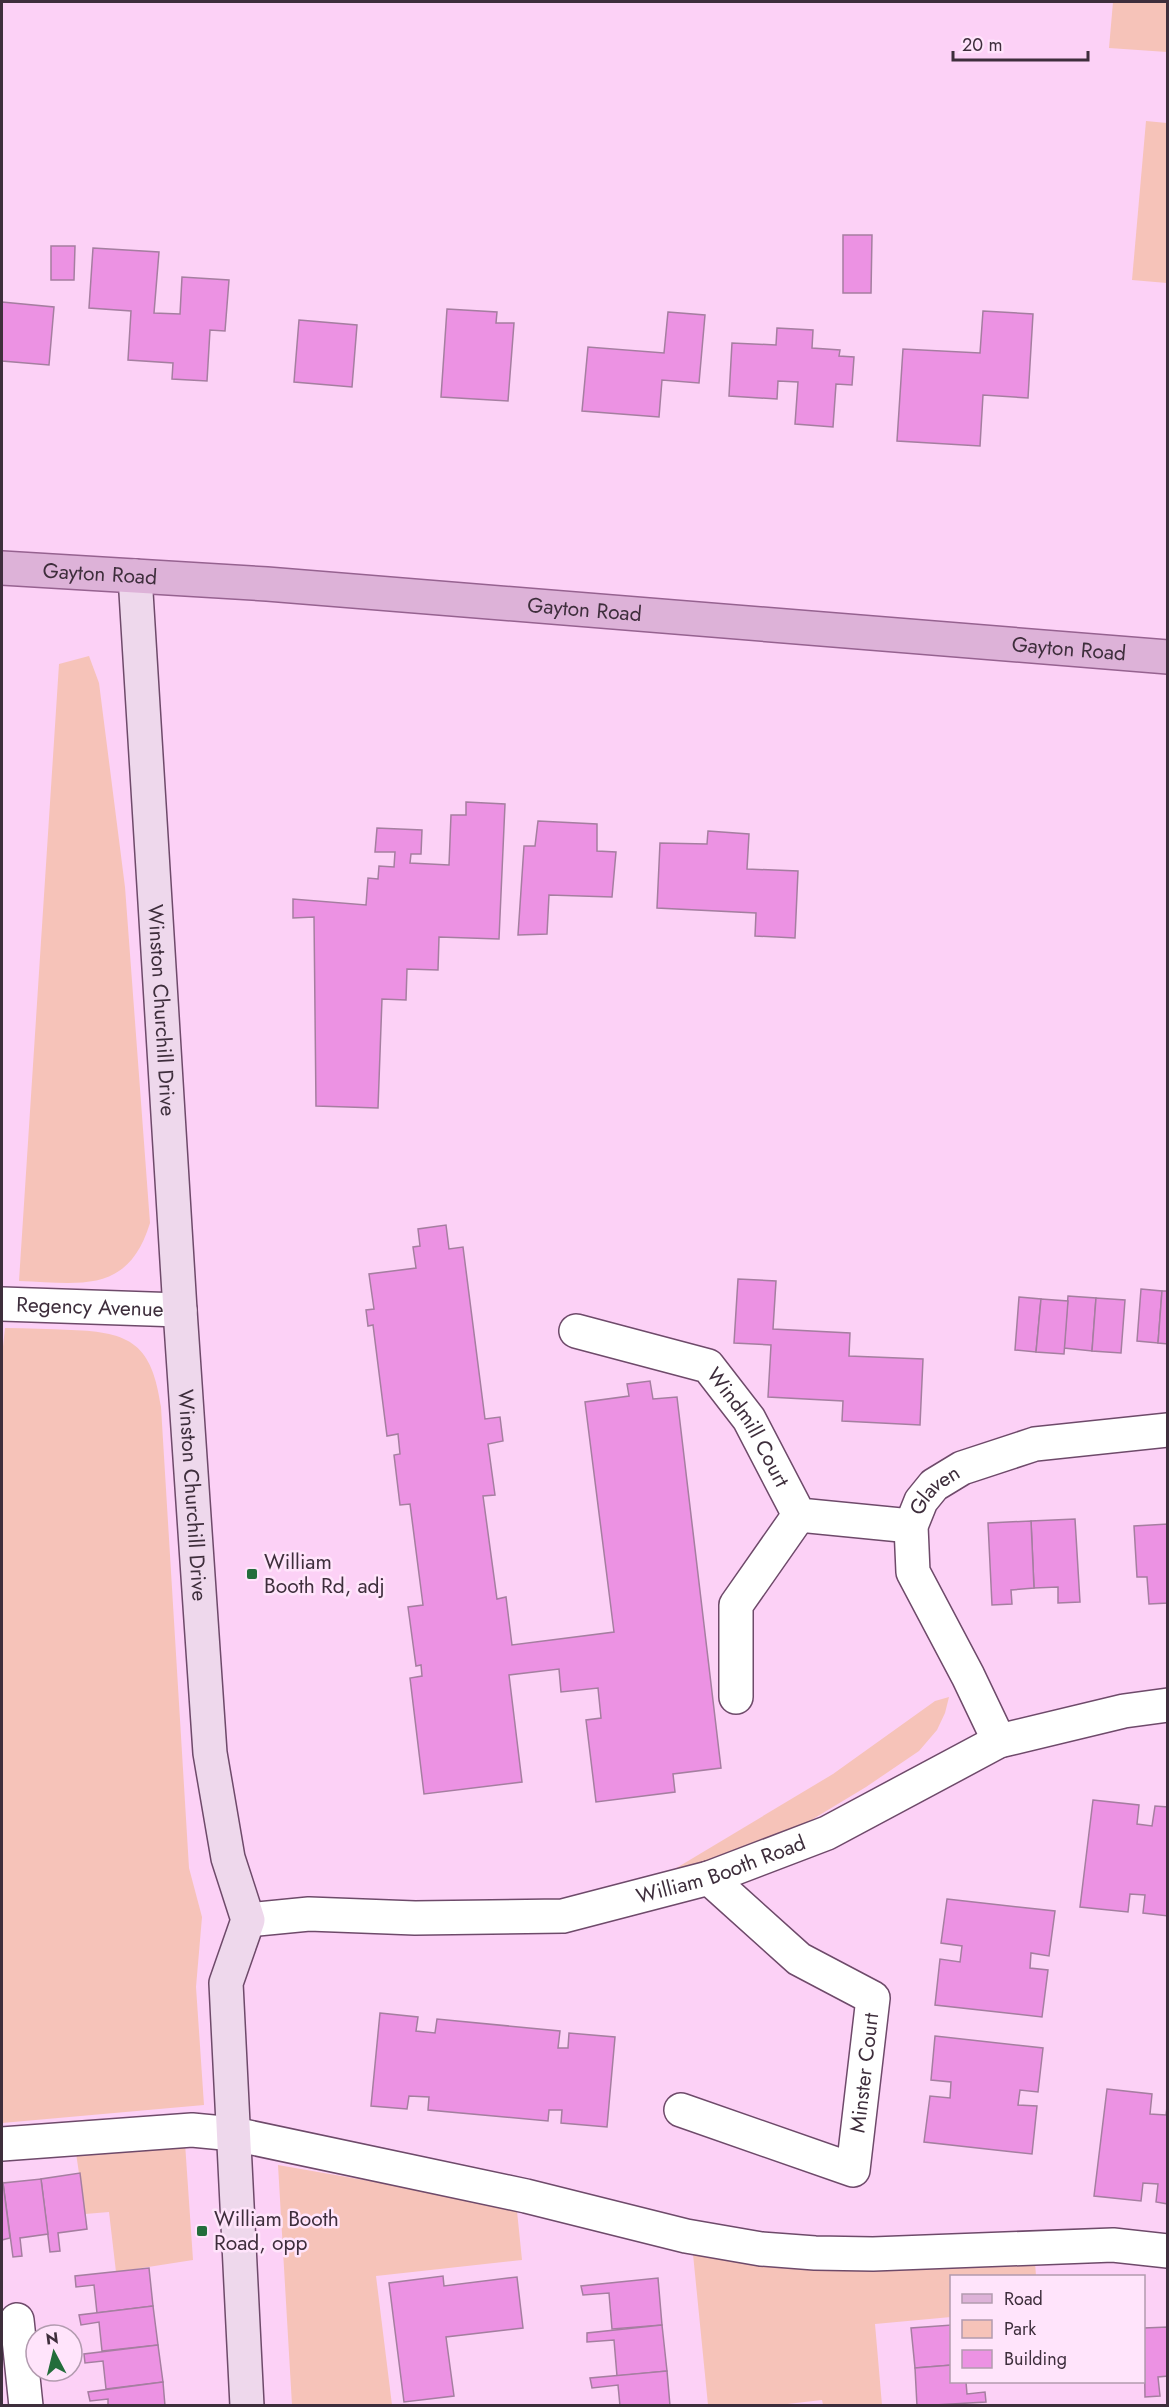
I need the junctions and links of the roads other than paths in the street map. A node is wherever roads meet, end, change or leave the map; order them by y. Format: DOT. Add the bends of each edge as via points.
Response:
graph roads {
  1 [pos="2,568"];
  2 [pos="135,576"];
  3 [pos="1167,657"];
  4 [pos="2,1304"];
  5 [pos="180,1310"];
  6 [pos="576,1331"];
  7 [pos="1167,1430"];
  8 [pos="799,1515"];
  9 [pos="911,1526"];
  10 [pos="736,1697"];
  11 [pos="1167,1705"];
  12 [pos="999,1741"];
  13 [pos="709,1878"];
  14 [pos="248,1920"];
  15 [pos="681,2110"];
  16 [pos="234,2134"];
  17 [pos="2,2144"];
  18 [pos="1167,2251"];
  19 [pos="16,2320"];
  20 [pos="26,2406"];
  21 [pos="247,2406"];
  1 -- 2 [label="main road, Gayton Road"];
  2 -- 3 [label="main road, Gayton Road" via="279,584"];
  2 -- 5 [label="street, Winston Churchill Drive"];
  4 -- 5 [label="street, Regency Avenue"];
  5 -- 14 [label="street, Winston Churchill Drive" via="210,1753 228,1858"];
  6 -- 8 [label="street, Windmill Court" via="708,1366 749,1419"];
  7 -- 9 [label="street, Glaven" via="1035,1444 962,1468 934,1485 921,1501"];
  8 -- 9 [label="street"];
  8 -- 10 [label="street" via="736,1605"];
  9 -- 12 [label="street, Glaven" via="913,1572"];
  11 -- 12 [label="street, William Booth Road" via="1124,1711"];
  12 -- 13 [label="street, William Booth Road" via="827,1833"];
  13 -- 14 [label="street, William Booth Road" via="563,1916 415,1918 309,1914"];
  13 -- 15 [label="street, Minster Court" via="799,1959 873,1998 853,2170"];
  14 -- 16 [label="street" via="226,1983"];
  16 -- 17 [label="street" via="192,2130"];
  16 -- 18 [label="street" via="526,2196 686,2236 761,2249 873,2254 1113,2245"];
  16 -- 21 [label="street"];
  19 -- 20 [label="street"];
}
